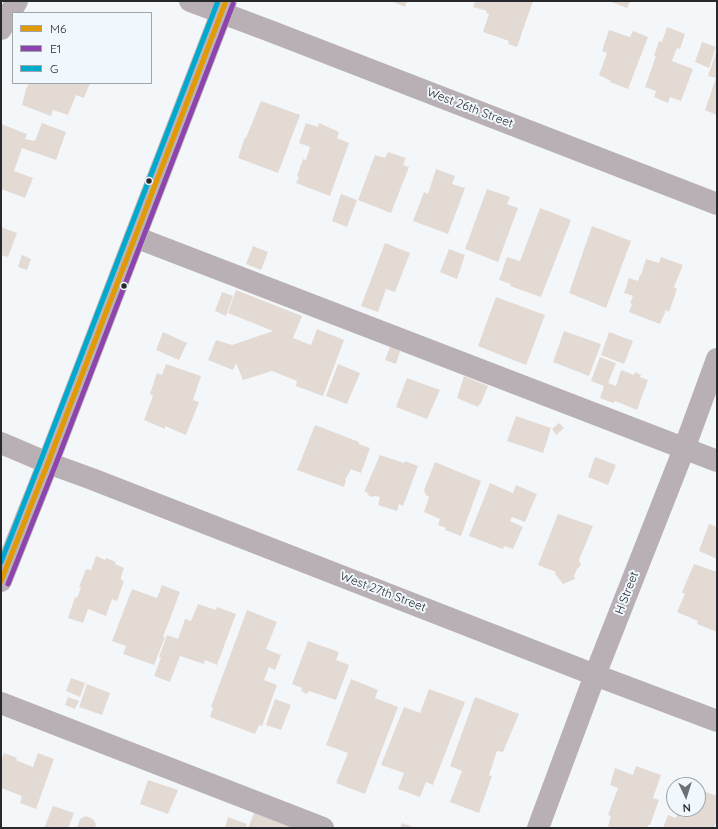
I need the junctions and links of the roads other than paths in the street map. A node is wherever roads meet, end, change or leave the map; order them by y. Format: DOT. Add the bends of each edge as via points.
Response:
graph roads {
  1 [pos="17,1"];
  2 [pos="190,1"];
  3 [pos="224,7"];
  4 [pos="1,29"];
  5 [pos="717,204"];
  6 [pos="135,237"];
  7 [pos="717,359"];
  8 [pos="1,443"];
  9 [pos="684,448"];
  10 [pos="717,461"];
  11 [pos="48,463"];
  12 [pos="1,580"];
  13 [pos="595,675"];
  14 [pos="1,703"];
  15 [pos="717,721"];
  16 [pos="323,828"];
  17 [pos="538,828"];
  1 -- 4 [label="street"];
  2 -- 3 [label="street, West 26th Street"];
  3 -- 5 [label="street, West 26th Street"];
  3 -- 6 [label="main road"];
  6 -- 9 [label="street"];
  6 -- 11 [label="main road"];
  7 -- 9 [label="street, H Street"];
  8 -- 11 [label="street, West 27th Street"];
  9 -- 10 [label="street"];
  9 -- 13 [label="street, H Street"];
  11 -- 12 [label="main road"];
  11 -- 13 [label="street, West 27th Street"];
  13 -- 15 [label="street, West 27th Street"];
  13 -- 17 [label="street, H Street"];
  14 -- 16 [label="street"];
}
